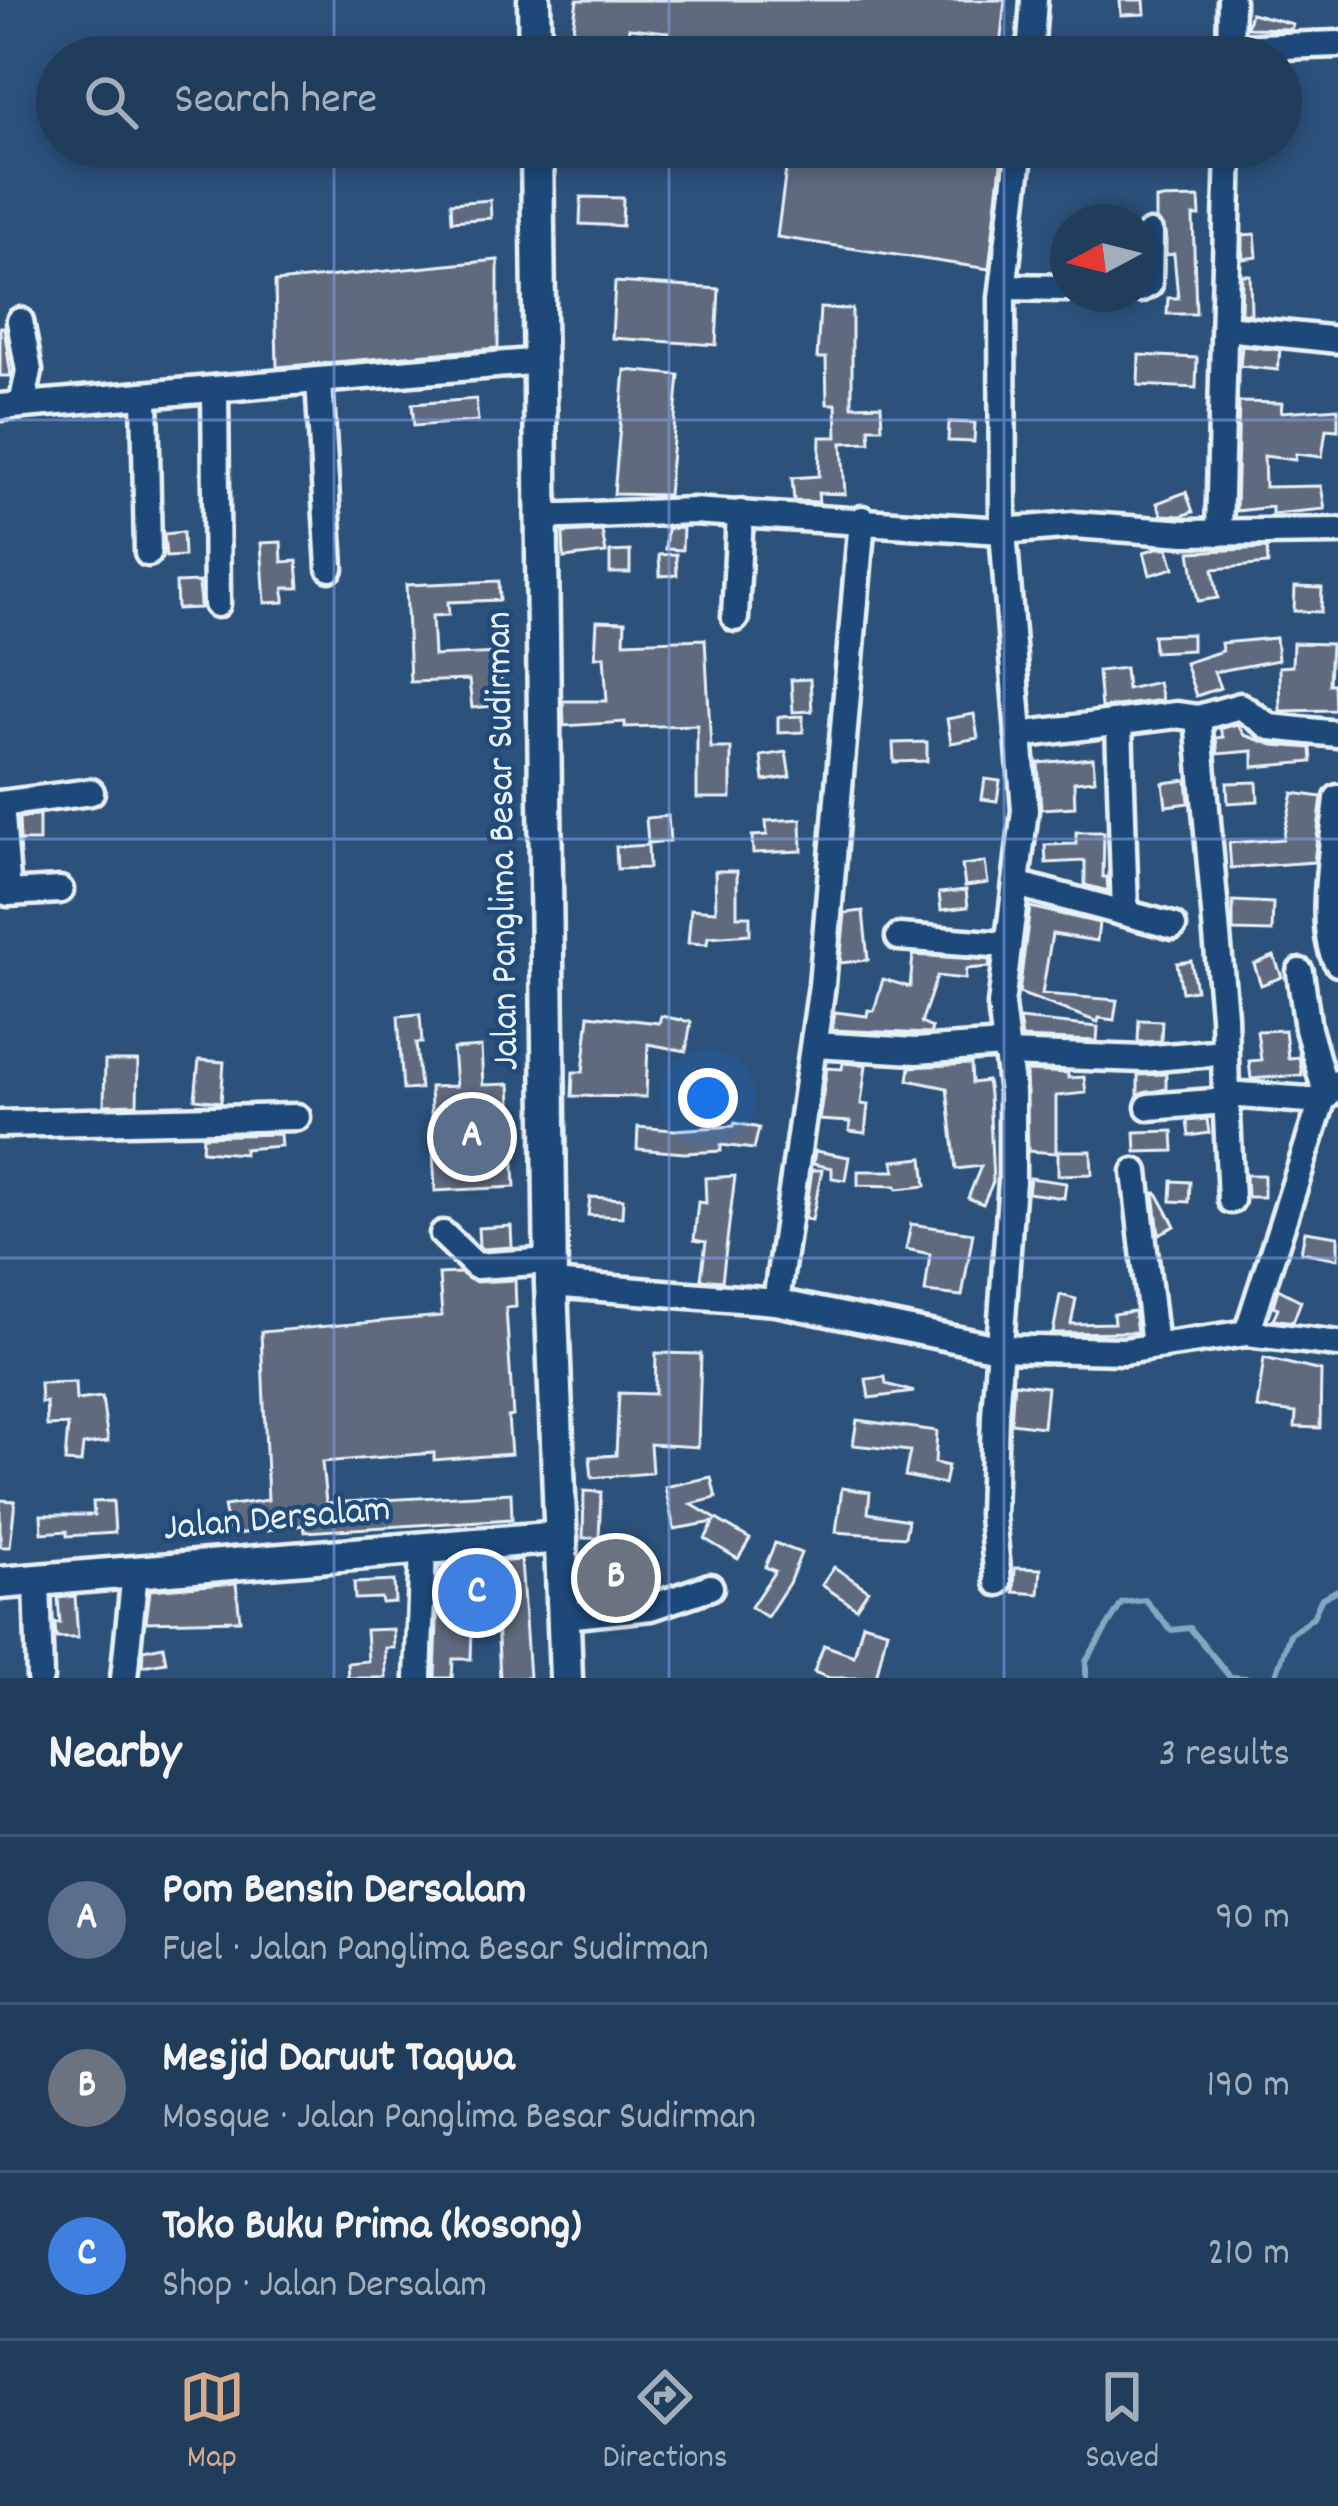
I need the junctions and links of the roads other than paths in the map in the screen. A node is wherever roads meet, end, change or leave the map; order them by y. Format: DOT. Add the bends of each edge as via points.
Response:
graph roads {
  1 [pos="534,0"];
  2 [pos="1034,0"];
  3 [pos="1231,0"];
  4 [pos="535,36"];
  5 [pos="1031,36"];
  6 [pos="1231,36"];
  7 [pos="1338,44"];
  8 [pos="1302,47"];
  9 [pos="537,168"];
  10 [pos="1018,168"];
  11 [pos="1229,168"];
  12 [pos="1004,287"];
  13 [pos="1050,288"];
  14 [pos="20,321"];
  15 [pos="1226,328"];
  16 [pos="1338,340"];
  17 [pos="542,361"];
  18 [pos="319,380"];
  19 [pos="215,389"];
  20 [pos="146,395"];
  21 [pos="11,406"];
  22 [pos="740,514"];
  23 [pos="539,517"];
  24 [pos="862,519"];
  25 [pos="1003,531"];
  26 [pos="1338,531"];
  27 [pos="1219,533"];
  28 [pos="148,553"];
  29 [pos="330,568"];
  30 [pos="217,604"];
  31 [pos="735,619"];
  32 [pos="1198,718"];
  33 [pos="1119,724"];
  34 [pos="1338,734"];
  35 [pos="1018,735"];
  36 [pos="91,793"];
  37 [pos="1338,798"];
  38 [pos="1,804"];
  39 [pos="1016,884"];
  40 [pos="60,890"];
  41 [pos="1125,912"];
  42 [pos="1173,926"];
  43 [pos="899,937"];
  44 [pos="1006,945"];
  45 [pos="1338,963"];
  46 [pos="1300,971"];
  47 [pos="814,1045"];
  48 [pos="1005,1049"];
  49 [pos="1224,1052"];
  50 [pos="1331,1092"];
  51 [pos="1226,1098"];
  52 [pos="1148,1107"];
  53 [pos="297,1118"];
  54 [pos="0,1124"];
  55 [pos="1136,1172"];
  56 [pos="1231,1200"];
  57 [pos="443,1234"];
  58 [pos="551,1272"];
  59 [pos="776,1302"];
  60 [pos="1247,1333"];
  61 [pos="1338,1344"];
  62 [pos="1154,1346"];
  63 [pos="997,1348"];
  64 [pos="561,1537"];
  65 [pos="423,1548"];
  66 [pos="135,1572"];
  67 [pos="37,1580"];
  68 [pos="998,1582"];
  69 [pos="0,1583"];
  70 [pos="710,1588"];
  71 [pos="565,1616"];
  72 [pos="40,1678"];
  73 [pos="124,1678"];
  74 [pos="418,1678"];
  75 [pos="566,1678"];
  1 -- 4 [label="main road"];
  2 -- 5 [label="street"];
  3 -- 6 [label="street"];
  7 -- 8 [label="street"];
  9 -- 17 [label="main road, Jalan Panglima Besar Sudirman"];
  10 -- 12 [label="street"];
  11 -- 15 [label="street"];
  12 -- 13 [label="street"];
  12 -- 25 [label="street"];
  14 -- 21 [label="street" via="29,370"];
  15 -- 16 [label="street"];
  15 -- 27 [label="street"];
  17 -- 18 [label="street"];
  17 -- 23 [label="main road, Jalan Panglima Besar Sudirman"];
  18 -- 19 [label="street"];
  18 -- 29 [label="street"];
  19 -- 20 [label="street"];
  19 -- 30 [label="street"];
  20 -- 21 [label="street"];
  20 -- 28 [label="street"];
  22 -- 23 [label="street"];
  22 -- 24 [label="street"];
  22 -- 31 [label="street"];
  23 -- 58 [label="main road, Jalan Panglima Besar Sudirman"];
  24 -- 25 [label="street"];
  24 -- 47 [label="street"];
  25 -- 27 [label="street" via="1075,525"];
  25 -- 35 [label="street"];
  26 -- 27 [label="street"];
  32 -- 33 [label="street"];
  32 -- 34 [label="street" via="1243,706 1270,727"];
  32 -- 49 [label="street"];
  33 -- 35 [label="street"];
  33 -- 41 [label="street"];
  35 -- 39 [label="street" via="1024,810"];
  36 -- 38 [label="street"];
  37 -- 45 [label="street" via="1329,926"];
  38 -- 40 [label="street" via="8,893"];
  39 -- 41 [label="street"];
  39 -- 44 [label="street"];
  41 -- 42 [label="street"];
  43 -- 44 [label="street"];
  44 -- 48 [label="street"];
  46 -- 50 [label="street" via="1308,1029"];
  47 -- 48 [label="street"];
  47 -- 59 [label="street"];
  48 -- 49 [label="street" via="1143,1059"];
  48 -- 63 [label="street" via="1012,1181"];
  49 -- 51 [label="street"];
  50 -- 51 [label="street"];
  50 -- 60 [label="street"];
  51 -- 52 [label="street"];
  51 -- 56 [label="street"];
  53 -- 54 [label="street"];
  55 -- 62 [label="street"];
  57 -- 58 [label="street" via="476,1266"];
  58 -- 59 [label="street"];
  58 -- 64 [label="main road, Jalan Panglima Besar Sudirman"];
  59 -- 63 [label="street"];
  60 -- 61 [label="street"];
  60 -- 62 [label="street"];
  62 -- 63 [label="street"];
  63 -- 68 [label="street"];
  64 -- 65 [label="main road, Jalan Dersalam"];
  64 -- 71 [label="main road, Jalan Panglima Besar Sudirman"];
  65 -- 66 [label="main road, Jalan Dersalam"];
  65 -- 74 [label="street"];
  66 -- 67 [label="main road, Jalan Dersalam"];
  66 -- 73 [label="street"];
  67 -- 69 [label="main road, Jalan Dersalam"];
  67 -- 72 [label="street"];
  70 -- 71 [label="street" via="651,1607"];
  71 -- 75 [label="main road, Jalan Panglima Besar Sudirman"];
}
